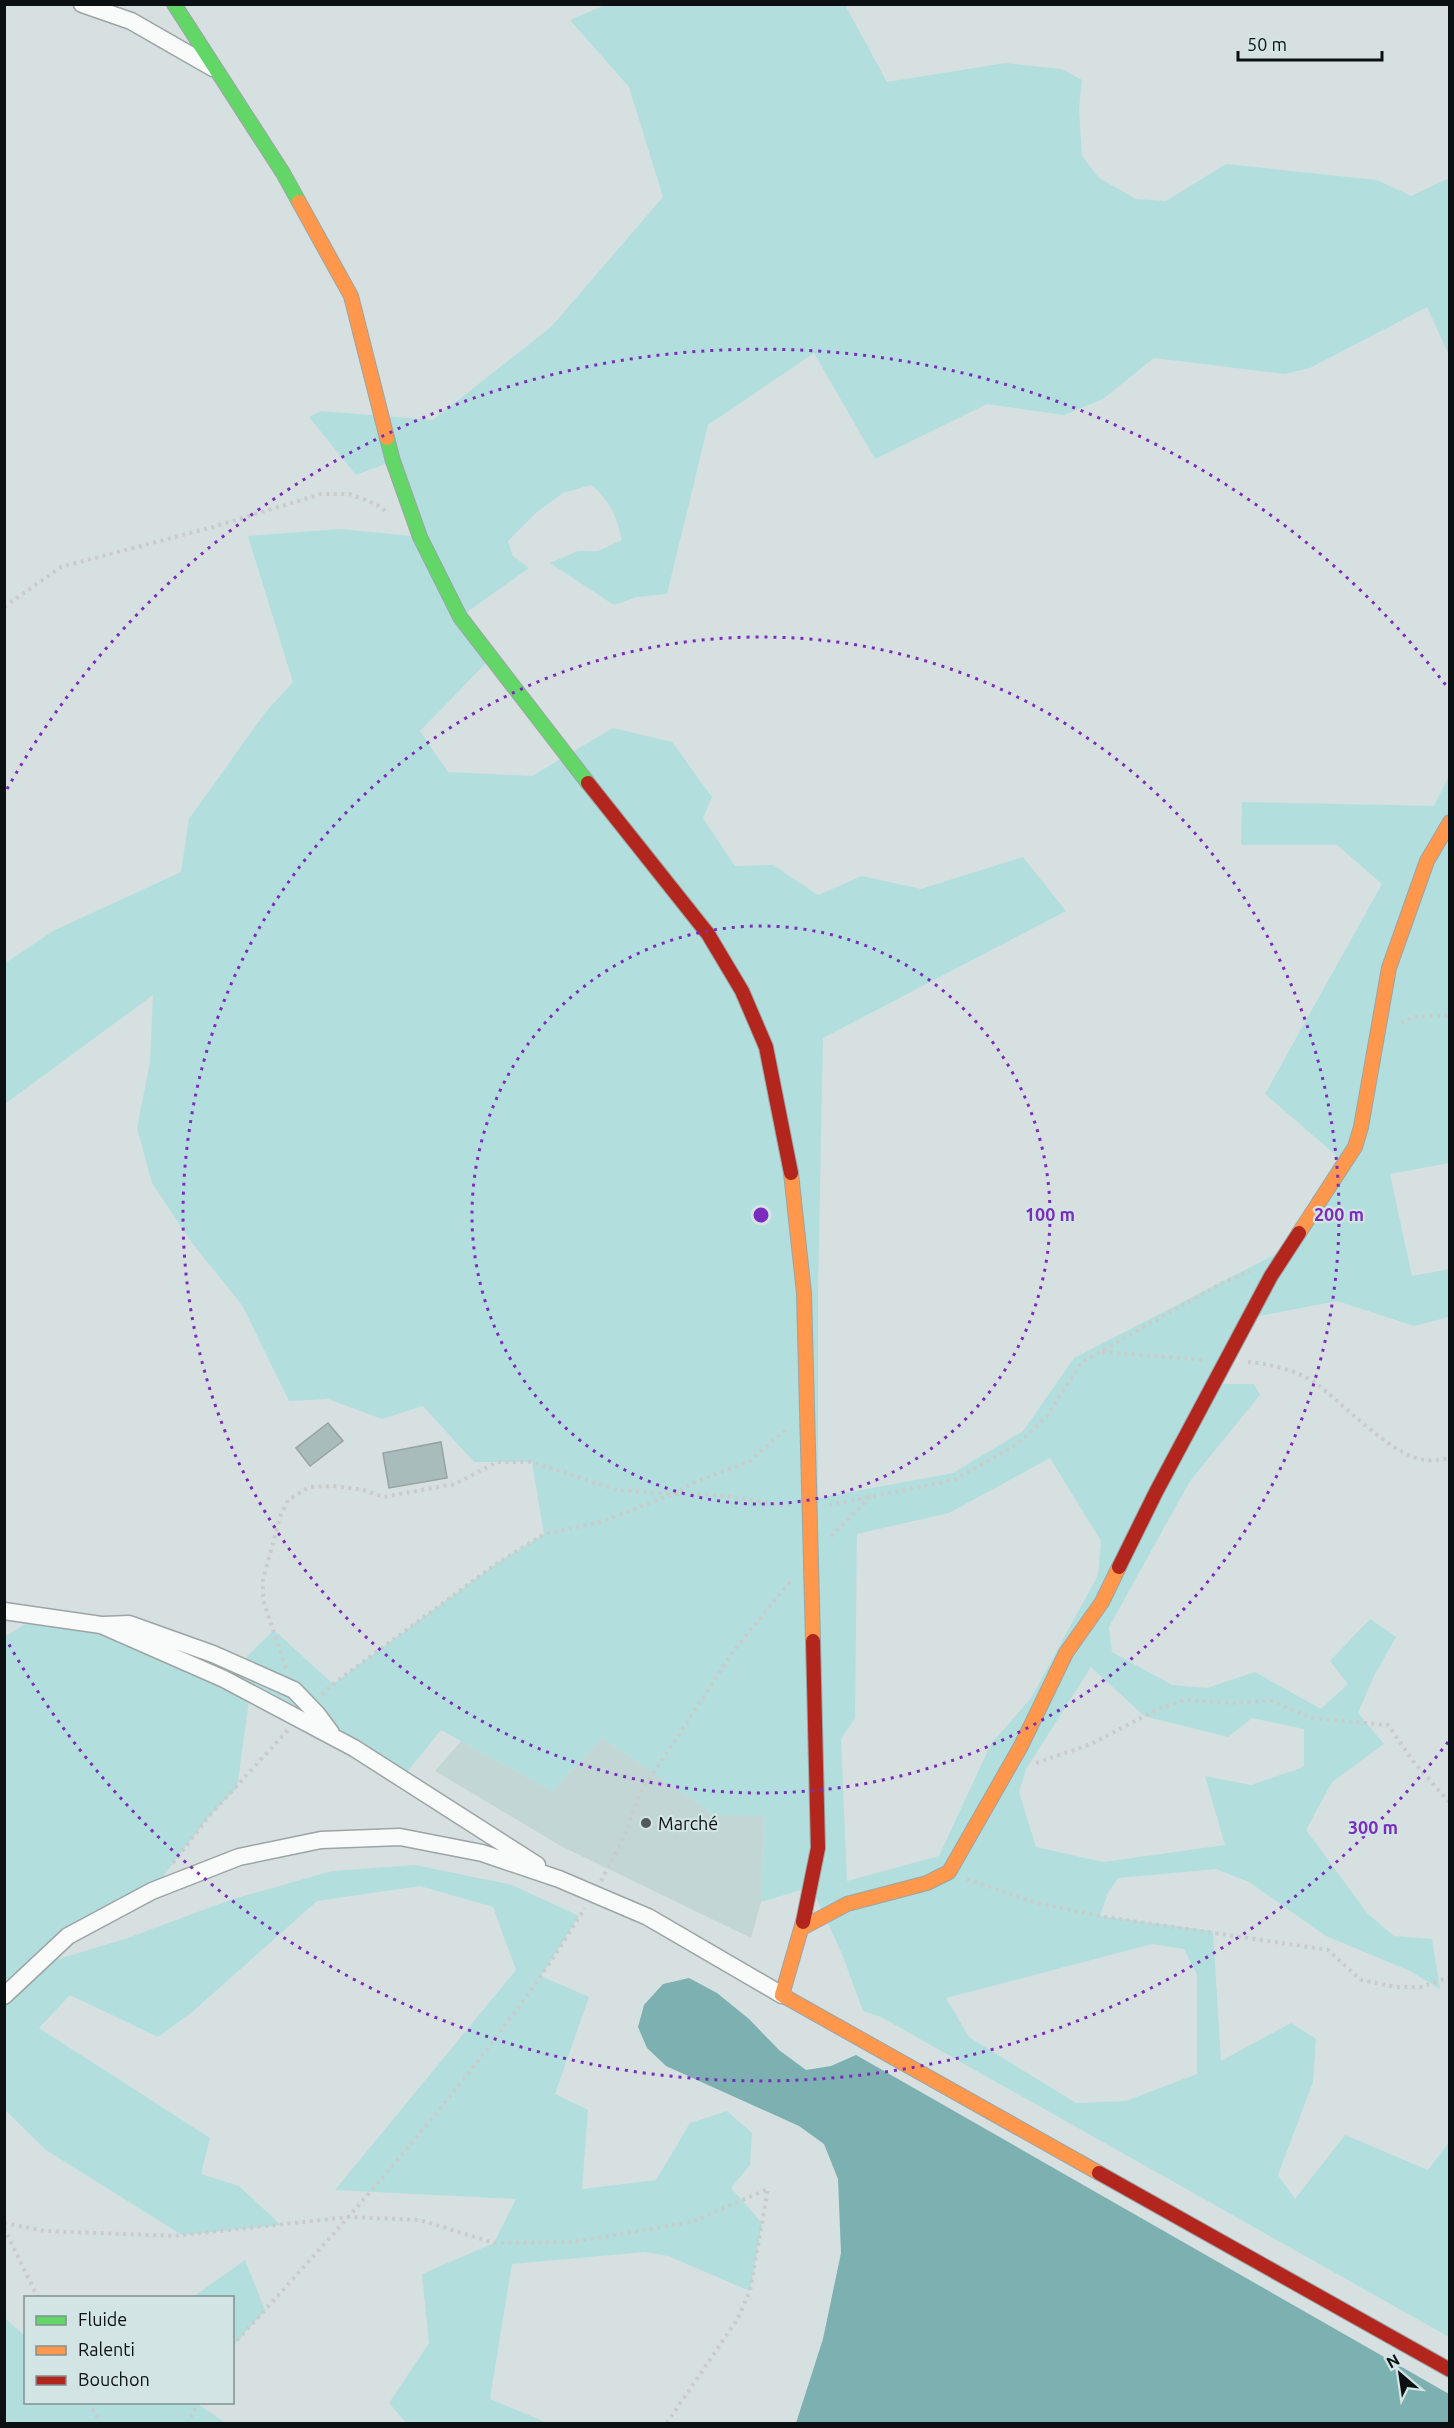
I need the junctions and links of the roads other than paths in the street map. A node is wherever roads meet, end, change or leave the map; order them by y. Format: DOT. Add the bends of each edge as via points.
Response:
graph roads {
  1 [pos="82,4"];
  2 [pos="174,4"];
  3 [pos="216,70"];
  4 [pos="1449,822"];
  5 [pos="4,1611"];
  6 [pos="101,1625"];
  7 [pos="334,1738"];
  8 [pos="559,1879"];
  9 [pos="802,1929"];
  10 [pos="782,1995"];
  11 [pos="4,1996"];
  12 [pos="1449,2370"];
  1 -- 3 [label="street" via="131,21"];
  2 -- 3 [label="street"];
  3 -- 9 [label="street" via="283,173 351,296 393,461 420,537 460,617 708,934 742,991 766,1047 792,1180 804,1293 818,1848"];
  4 -- 9 [label="street" via="1427,861 1389,968 1355,1147 1271,1276 1102,1602 1066,1653 1021,1746 949,1872 940,1880 847,1904"];
  5 -- 6 [label="street"];
  6 -- 7 [label="street" via="224,1679"];
  6 -- 7 [label="street" via="129,1624 213,1654 294,1690"];
  7 -- 8 [label="street"];
  8 -- 10 [label="street" via="648,1917"];
  8 -- 11 [label="street" via="482,1853 400,1837 321,1840 239,1857 152,1891 68,1936"];
  9 -- 10 [label="street"];
  10 -- 12 [label="street"];
}
